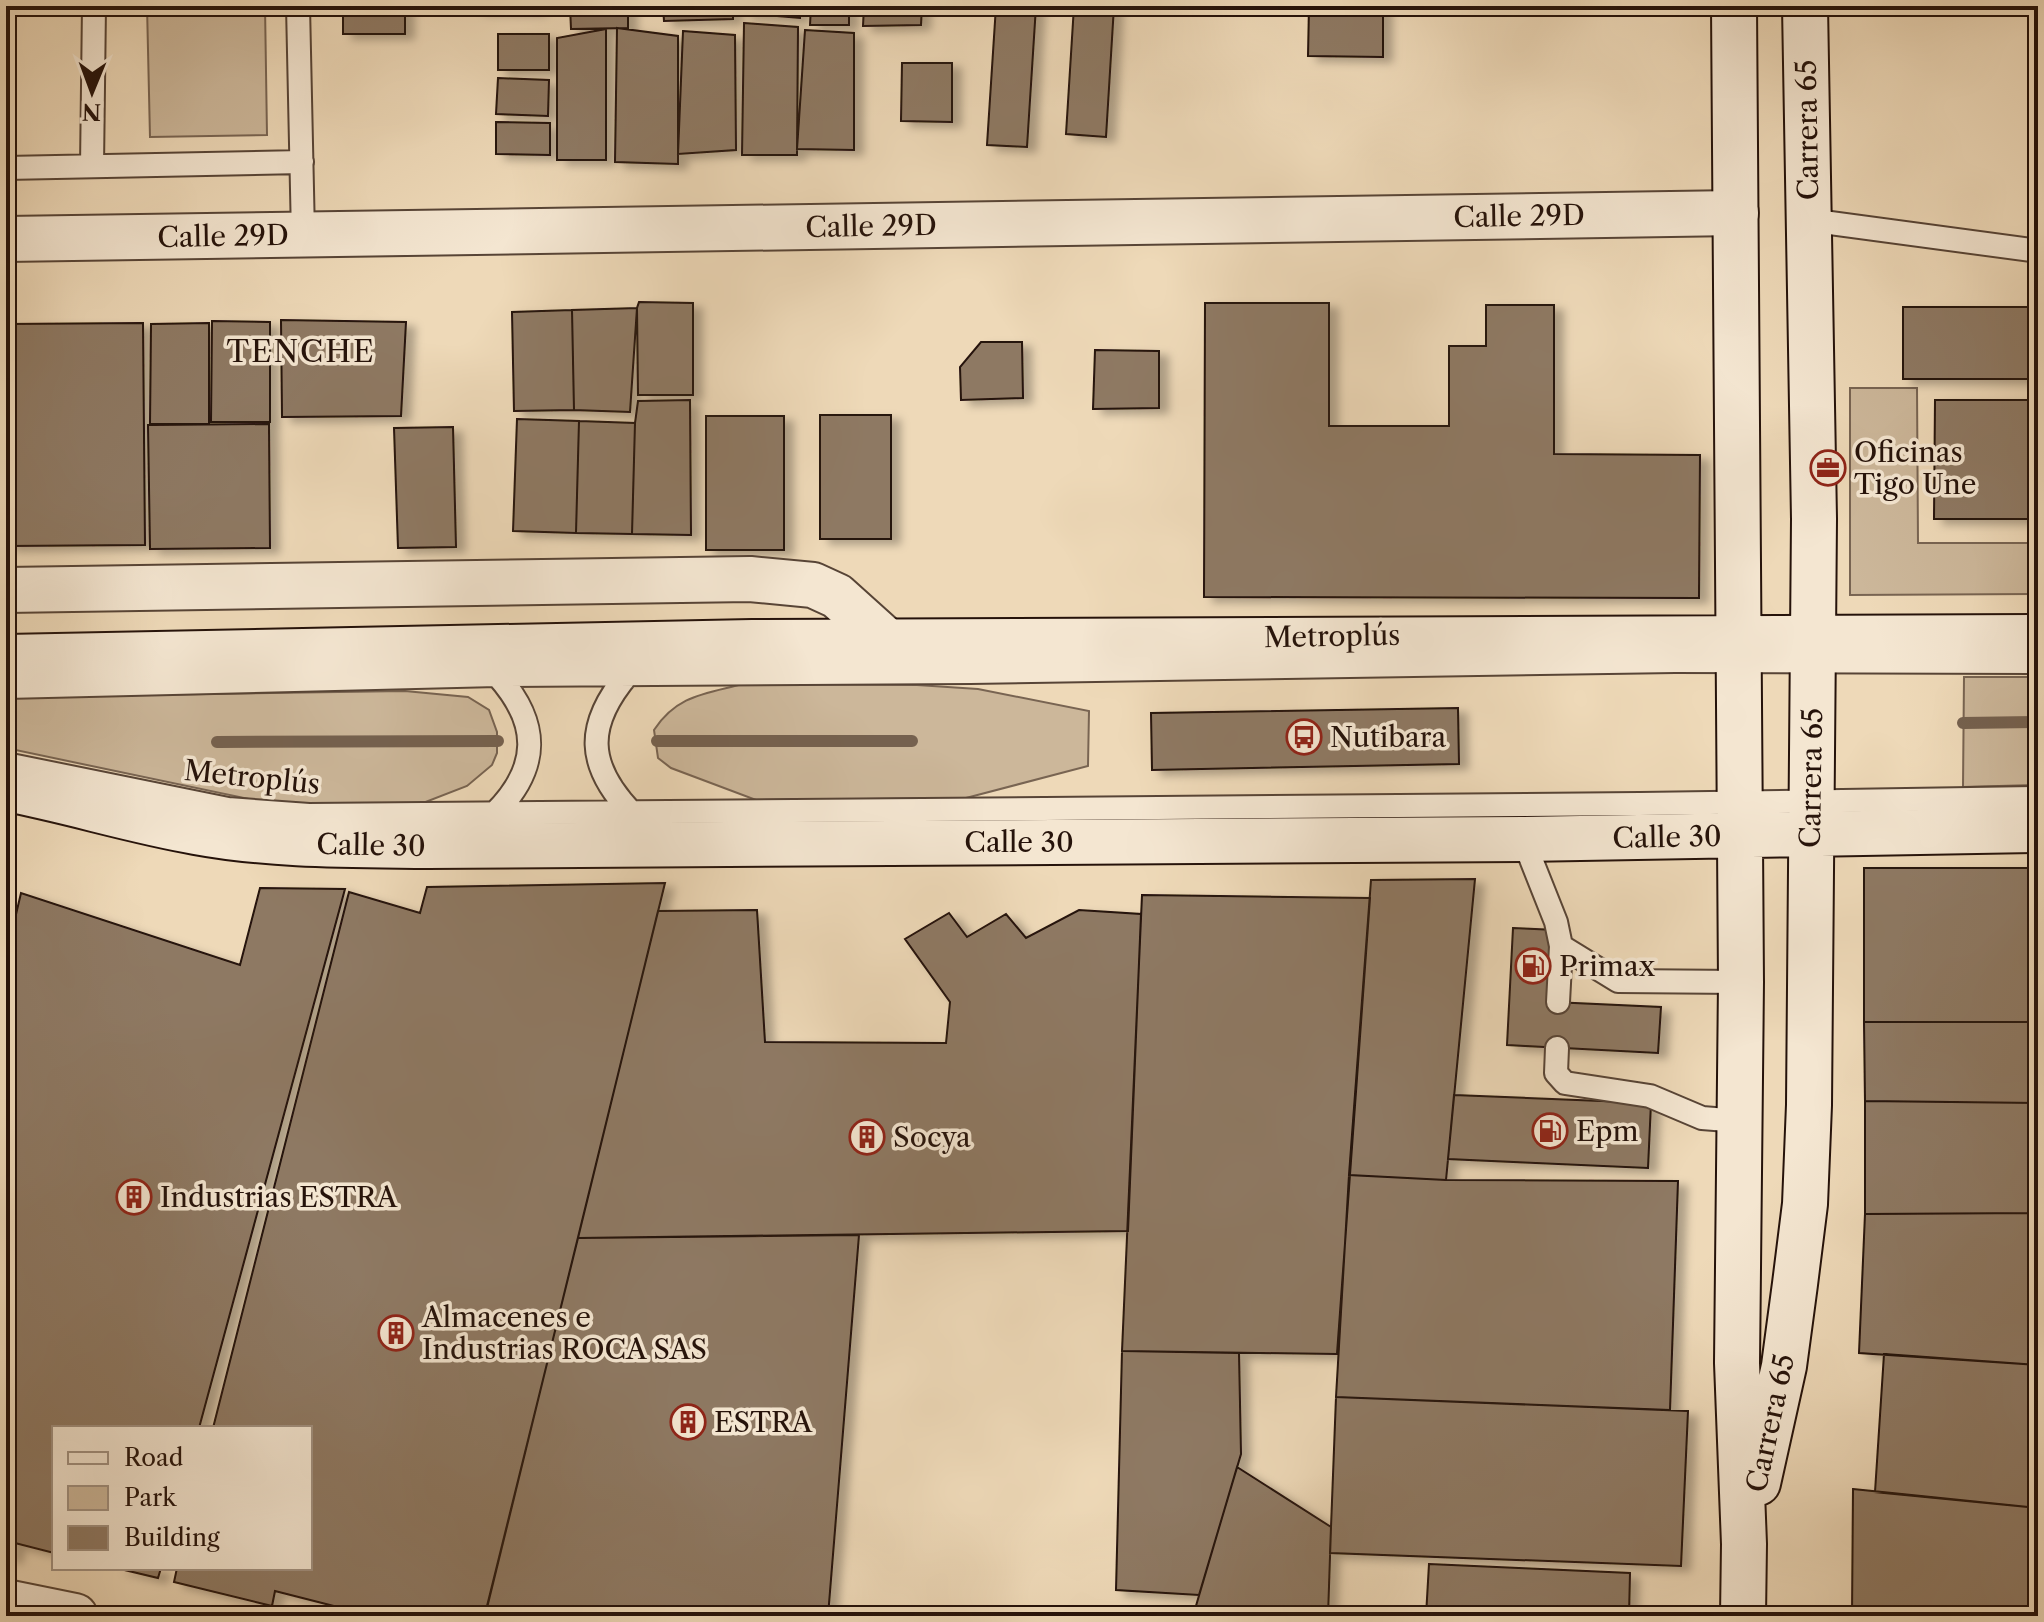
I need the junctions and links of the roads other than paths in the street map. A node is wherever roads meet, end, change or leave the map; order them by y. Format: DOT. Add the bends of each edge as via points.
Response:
graph roads {
  1 [pos="94,6"];
  2 [pos="298,6"];
  3 [pos="1734,6"];
  4 [pos="1805,6"];
  5 [pos="302,162"];
  6 [pos="92,166"];
  7 [pos="6,168"];
  8 [pos="1736,213"];
  9 [pos="1808,220"];
  10 [pos="303,235"];
  11 [pos="6,239"];
  12 [pos="2027,250"];
  13 [pos="6,590"];
  14 [pos="2038,637"];
  15 [pos="887,641"];
  16 [pos="1738,650"];
  17 [pos="1812,650"];
  18 [pos="6,657"];
  19 [pos="2038,662"];
  20 [pos="628,674"];
  21 [pos="497,675"];
  22 [pos="6,687"];
  23 [pos="6,764"];
  24 [pos="6,789"];
  25 [pos="2038,798"];
  26 [pos="632,813"];
  27 [pos="494,814"];
  28 [pos="1811,818"];
  29 [pos="1739,819"];
  30 [pos="2038,830"];
  31 [pos="1523,839"];
  32 [pos="1561,946"];
  33 [pos="1741,982"];
  34 [pos="1558,1002"];
  35 [pos="1557,1048"];
  36 [pos="1740,1121"];
  37 [pos="1744,1544"];
  38 [pos="6,1602"];
  39 [pos="75,1616"];
  40 [pos="1743,1616"];
  1 -- 6 [label="lane"];
  2 -- 5 [label="lane"];
  3 -- 8 [label="main road, Carrera 65"];
  4 -- 9 [label="main road, Carrera 65"];
  5 -- 6 [label="lane"];
  5 -- 10 [label="lane"];
  6 -- 7 [label="lane"];
  8 -- 10 [label="main road, Calle 29D"];
  8 -- 16 [label="main road, Carrera 65"];
  9 -- 12 [label="lane"];
  9 -- 17 [label="main road, Carrera 65"];
  10 -- 11 [label="main road, Calle 29D"];
  13 -- 15 [label="main road" via="761,579 813,585 837,596"];
  14 -- 17 [label="main road"];
  15 -- 16 [label="main road"];
  15 -- 18 [label="main road"];
  16 -- 17 [label="main road"];
  16 -- 20 [label="lane, Metroplús" via="970,672"];
  16 -- 29 [label="main road, Carrera 65"];
  17 -- 19 [label="lane"];
  17 -- 28 [label="main road, Carrera 65"];
  20 -- 21 [label="lane, Metroplús"];
  20 -- 26 [label="lane" via="603,709 596,732 597,757 606,780"];
  21 -- 22 [label="lane, Metroplús"];
  21 -- 27 [label="lane" via="522,708 529,756 522,780"];
  23 -- 27 [label="lane, Metroplús" via="265,813"];
  24 -- 31 [label="main road, Calle 30" via="197,833 299,843"];
  25 -- 28 [label="lane"];
  26 -- 27 [label="lane, Metroplús"];
  26 -- 29 [label="lane, Metroplús"];
  28 -- 29 [label="main road, Calle 30"];
  28 -- 30 [label="main road, Calle 30"];
  28 -- 37 [label="main road, Carrera 65" via="1805,1204 1784,1366"];
  29 -- 31 [label="main road, Calle 30"];
  29 -- 33 [label="main road, Carrera 65"];
  31 -- 32 [label="lane"];
  32 -- 33 [label="lane" via="1618,981"];
  32 -- 34 [label="lane"];
  33 -- 36 [label="main road, Carrera 65"];
  35 -- 36 [label="lane" via="1556,1073 1565,1083 1650,1096 1702,1118"];
  36 -- 37 [label="main road, Carrera 65" via="1737,1363"];
  37 -- 40 [label="main road, Carrera 65"];
  38 -- 39 [label="main road"];
}
